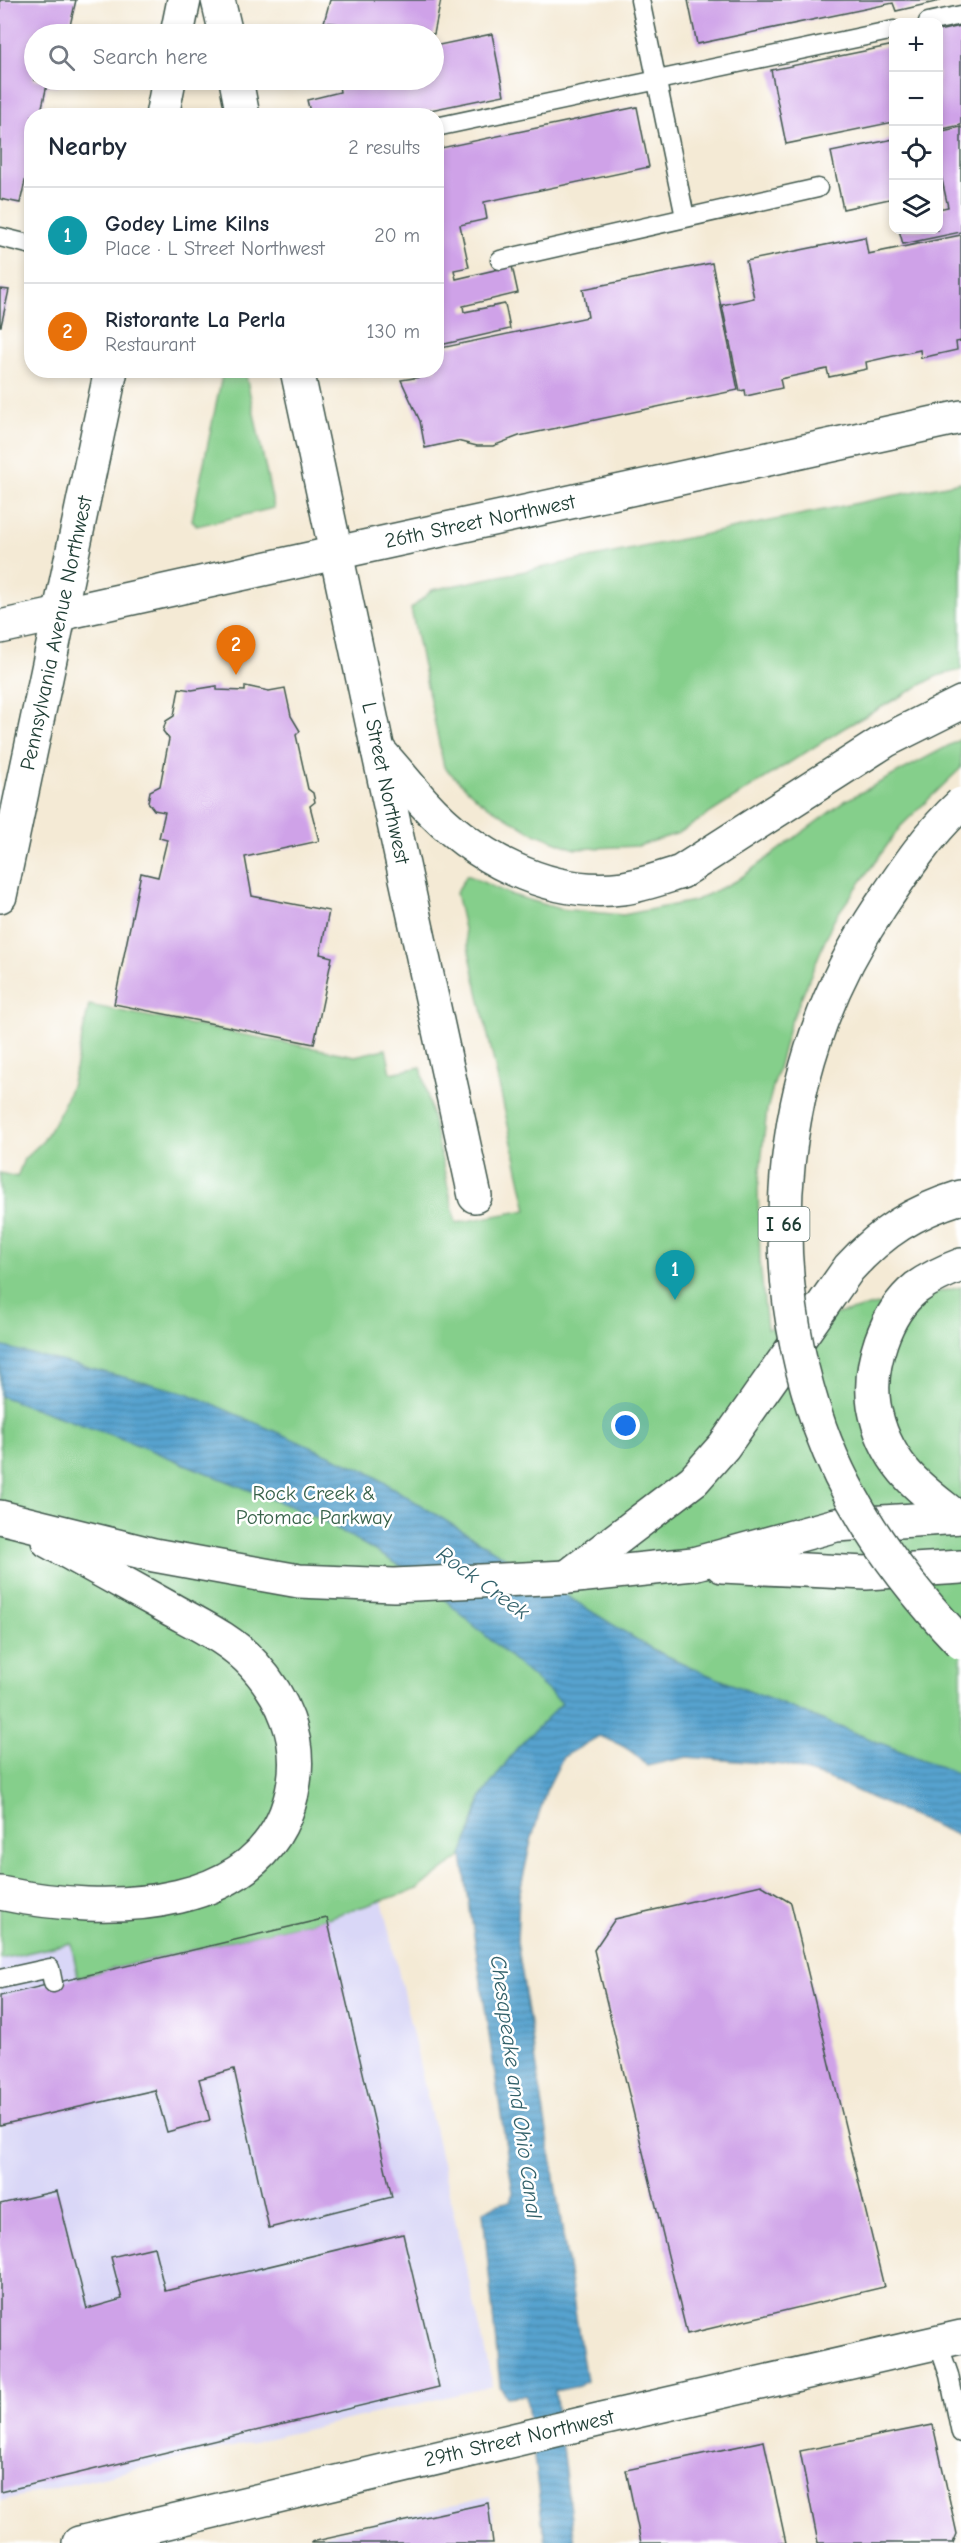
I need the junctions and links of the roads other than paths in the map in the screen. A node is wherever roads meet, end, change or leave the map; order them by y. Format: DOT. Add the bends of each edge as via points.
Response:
graph roads {
  1 [pos="184,0"];
  2 [pos="218,0"];
  3 [pos="640,0"];
  4 [pos="961,15"];
  5 [pos="943,19"];
  6 [pos="179,24"];
  7 [pos="224,24"];
  8 [pos="889,31"];
  9 [pos="657,81"];
  10 [pos="167,90"];
  11 [pos="238,90"];
  12 [pos="164,108"];
  13 [pos="241,108"];
  14 [pos="444,125"];
  15 [pos="818,188"];
  16 [pos="685,217"];
  17 [pos="0,237"];
  18 [pos="24,242"];
  19 [pos="500,260"];
  20 [pos="109,378"];
  21 [pos="299,378"];
  22 [pos="961,417"];
  23 [pos="336,553"];
  24 [pos="60,614"];
  25 [pos="0,627"];
  26 [pos="961,703"];
  27 [pos="378,750"];
  28 [pos="961,804"];
  29 [pos="0,896"];
  30 [pos="475,1196"];
  31 [pos="961,1197"];
  32 [pos="961,1265"];
  33 [pos="959,1517"];
  34 [pos="5,1519"];
  35 [pos="693,1564"];
  36 [pos="961,1567"];
  37 [pos="567,1577"];
  38 [pos="961,1642"];
  39 [pos="0,1893"];
  40 [pos="0,1979"];
  41 [pos="53,1983"];
  42 [pos="950,2340"];
  43 [pos="961,2433"];
  44 [pos="79,2543"];
  1 -- 6 [label="main road"];
  2 -- 7 [label="main road"];
  3 -- 9 [label="lane"];
  4 -- 5 [label="lane"];
  8 -- 9 [label="lane"];
  9 -- 14 [label="lane"];
  9 -- 16 [label="lane"];
  10 -- 12 [label="main road"];
  11 -- 13 [label="main road"];
  15 -- 16 [label="lane"];
  16 -- 19 [label="lane"];
  17 -- 18 [label="lane"];
  20 -- 24 [label="main road, Pennsylvania Avenue Northwest"];
  21 -- 23 [label="main road, L Street Northwest"];
  22 -- 23 [label="main road, 26th Street Northwest"];
  23 -- 24 [label="main road, 26th Street Northwest"];
  23 -- 27 [label="main road, L Street Northwest"];
  24 -- 25 [label="main road, 26th Street Northwest"];
  24 -- 29 [label="main road, Pennsylvania Avenue Northwest"];
  26 -- 27 [label="main road" via="885,741 681,872 622,888 564,885 508,867 478,849 424,803"];
  27 -- 30 [label="main road, L Street Northwest"];
  28 -- 38 [label="main road, I 66, bridge" via="925,844 868,925 826,1007 798,1097 784,1201 784,1247 794,1334 825,1439 893,1564"];
  31 -- 37 [label="main road" via="911,1216 866,1249 724,1446 667,1503"];
  32 -- 33 [label="main road" via="930,1279 899,1307 878,1352 874,1377 874,1404 891,1450 905,1472"];
  33 -- 35 [label="main road" via="836,1525"];
  34 -- 37 [label="main road" via="154,1556 299,1581 394,1585"];
  34 -- 39 [label="main road" via="214,1633 254,1664 283,1706 296,1753 288,1808 268,1847 254,1861 207,1887 157,1902 130,1904 54,1901"];
  35 -- 36 [label="main road" via="866,1574"];
  35 -- 37 [label="main road"];
  40 -- 41 [label="lane" via="50,1968"];
  42 -- 43 [label="lane" via="949,2376"];
  42 -- 44 [label="main road, 29th Street Northwest"];
}
